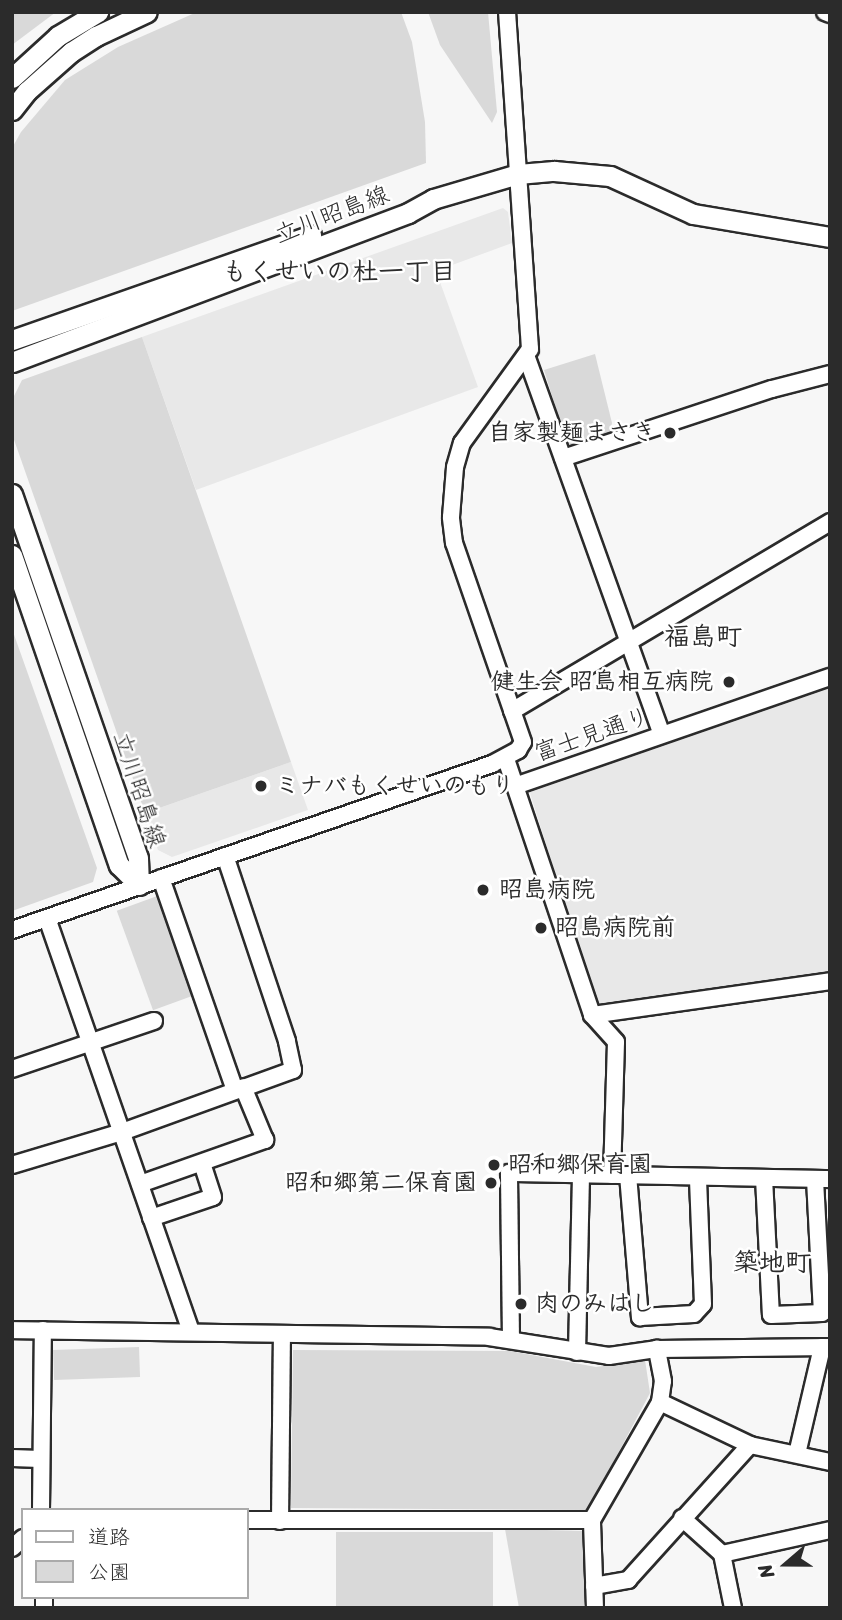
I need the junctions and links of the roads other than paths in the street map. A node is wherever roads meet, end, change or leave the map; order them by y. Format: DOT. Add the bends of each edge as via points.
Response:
graph roads {
  1 [pos="98,12"];
  2 [pos="147,12"];
  3 [pos="507,12"];
  4 [pos="12,78"];
  5 [pos="12,110"];
  6 [pos="518,174"];
  7 [pos="433,199"];
  8 [pos="830,237"];
  9 [pos="12,340"];
  10 [pos="527,358"];
  11 [pos="12,362"];
  12 [pos="830,374"];
  13 [pos="563,458"];
  14 [pos="12,494"];
  15 [pos="830,522"];
  16 [pos="12,555"];
  17 [pos="628,640"];
  18 [pos="830,677"];
  19 [pos="512,711"];
  20 [pos="662,735"];
  21 [pos="506,759"];
  22 [pos="515,786"];
  23 [pos="225,856"];
  24 [pos="161,878"];
  25 [pos="139,885"];
  26 [pos="47,918"];
  27 [pos="12,930"];
  28 [pos="830,981"];
  29 [pos="592,1015"];
  30 [pos="154,1021"];
  31 [pos="90,1043"];
  32 [pos="12,1069"];
  33 [pos="239,1089"];
  34 [pos="122,1132"];
  35 [pos="202,1163"];
  36 [pos="12,1165"];
  37 [pos="620,1175"];
  38 [pos="582,1176"];
  39 [pos="698,1177"];
  40 [pos="764,1178"];
  41 [pos="822,1179"];
  42 [pos="140,1184"];
  43 [pos="150,1218"];
  44 [pos="12,1329"];
  45 [pos="43,1330"];
  46 [pos="191,1331"];
  47 [pos="282,1334"];
  48 [pos="511,1339"];
  49 [pos="826,1347"];
  50 [pos="657,1349"];
  51 [pos="577,1352"];
  52 [pos="660,1402"];
  53 [pos="750,1445"];
  54 [pos="797,1454"];
  55 [pos="12,1458"];
  56 [pos="40,1459"];
  57 [pos="830,1461"];
  58 [pos="40,1508"];
  59 [pos="682,1518"];
  60 [pos="248,1520"];
  61 [pos="592,1520"];
  62 [pos="280,1521"];
  63 [pos="830,1530"];
  64 [pos="722,1554"];
  65 [pos="594,1586"];
  66 [pos="594,1608"];
  67 [pos="733,1608"];
  1 -- 4 [label="main road" via="58,36"];
  2 -- 5 [label="main road" via="71,52"];
  3 -- 6 [label="street"];
  6 -- 7 [label="main road, 立川昭島線"];
  6 -- 8 [label="main road, 立川昭島線" via="554,171 610,176 693,214"];
  6 -- 10 [label="street" via="532,338"];
  7 -- 9 [label="main road, 立川昭島線" via="379,211"];
  7 -- 11 [label="main road, 立川昭島線" via="408,213"];
  10 -- 13 [label="street"];
  10 -- 19 [label="street" via="462,443 451,517 454,543"];
  12 -- 13 [label="street"];
  13 -- 17 [label="street"];
  14 -- 25 [label="main road, 立川昭島線" via="138,858"];
  15 -- 17 [label="street"];
  16 -- 25 [label="main road, 立川昭島線" via="120,865"];
  17 -- 19 [label="street"];
  17 -- 20 [label="street"];
  18 -- 20 [label="street, 富士見通り"];
  19 -- 21 [label="street" via="523,742"];
  20 -- 22 [label="street, 富士見通り"];
  21 -- 22 [label="street, 富士見通り"];
  21 -- 23 [label="street"];
  22 -- 29 [label="street"];
  23 -- 24 [label="street"];
  23 -- 33 [label="street" via="293,1070"];
  24 -- 25 [label="street"];
  24 -- 33 [label="street"];
  25 -- 26 [label="street"];
  26 -- 27 [label="street"];
  26 -- 31 [label="street"];
  28 -- 29 [label="street"];
  29 -- 37 [label="street" via="616,1042"];
  30 -- 31 [label="street"];
  31 -- 32 [label="street"];
  31 -- 34 [label="street"];
  33 -- 34 [label="street"];
  33 -- 35 [label="street" via="265,1140"];
  34 -- 36 [label="street"];
  34 -- 42 [label="street"];
  35 -- 42 [label="street"];
  35 -- 43 [label="street" via="214,1197"];
  37 -- 38 [label="street"];
  37 -- 39 [label="street"];
  37 -- 39 [label="street" via="640,1317 694,1314 703,1304"];
  38 -- 48 [label="street" via="509,1172"];
  38 -- 51 [label="street"];
  39 -- 40 [label="street"];
  40 -- 41 [label="street"];
  40 -- 41 [label="street" via="771,1315 822,1313"];
  42 -- 43 [label="street"];
  43 -- 46 [label="street"];
  44 -- 45 [label="street"];
  45 -- 46 [label="street"];
  45 -- 56 [label="street"];
  46 -- 47 [label="street"];
  47 -- 48 [label="street"];
  47 -- 62 [label="street"];
  48 -- 51 [label="street"];
  49 -- 50 [label="street"];
  49 -- 54 [label="street"];
  50 -- 51 [label="street" via="609,1356"];
  50 -- 52 [label="street" via="663,1381"];
  52 -- 53 [label="street"];
  52 -- 61 [label="street"];
  53 -- 54 [label="street"];
  53 -- 59 [label="street"];
  54 -- 57 [label="street"];
  55 -- 56 [label="street"];
  56 -- 58 [label="street"];
  59 -- 64 [label="street"];
  59 -- 65 [label="street" via="628,1580"];
  60 -- 62 [label="street"];
  61 -- 62 [label="street"];
  61 -- 65 [label="street"];
  63 -- 64 [label="street"];
  64 -- 67 [label="street"];
  65 -- 66 [label="street"];
}
